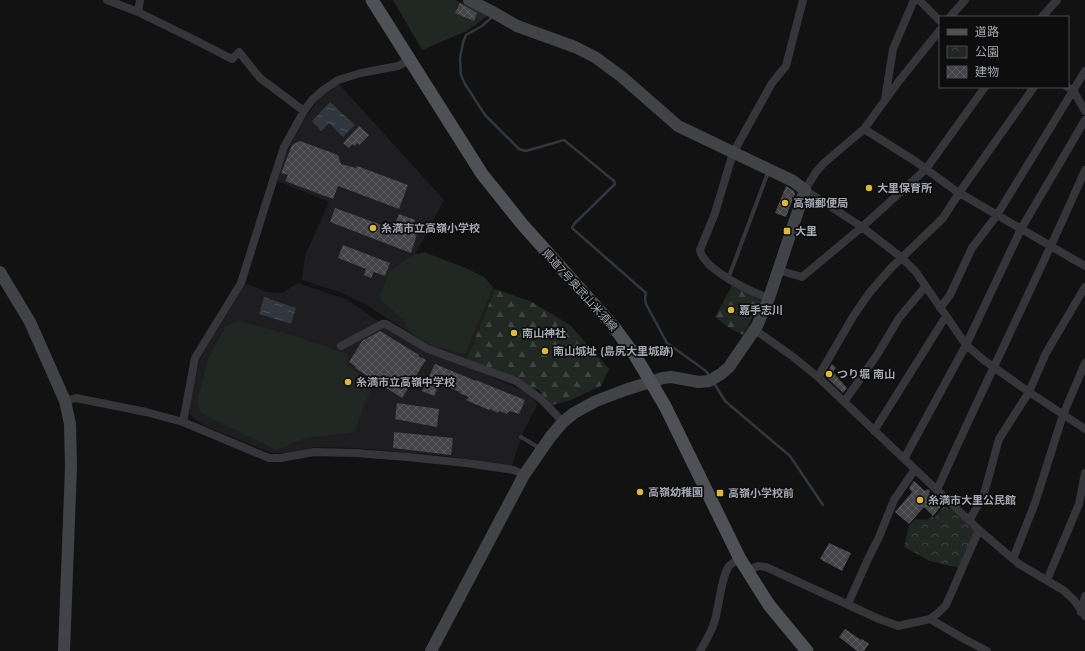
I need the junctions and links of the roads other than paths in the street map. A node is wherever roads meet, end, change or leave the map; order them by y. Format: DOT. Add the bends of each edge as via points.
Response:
graph roads {
  1 [pos="107,0"];
  2 [pos="140,0"];
  3 [pos="372,0"];
  4 [pos="469,0"];
  5 [pos="802,0"];
  6 [pos="914,0"];
  7 [pos="919,0"];
  8 [pos="965,0"];
  9 [pos="1057,0"];
  10 [pos="482,3"];
  11 [pos="138,12"];
  12 [pos="951,16"];
  13 [pos="1043,16"];
  14 [pos="939,20"];
  15 [pos="939,31"];
  16 [pos="409,60"];
  17 [pos="1085,71"];
  18 [pos="984,88"];
  19 [pos="1033,88"];
  20 [pos="1070,89"];
  21 [pos="885,101"];
  22 [pos="304,111"];
  23 [pos="1085,111"];
  24 [pos="1085,120"];
  25 [pos="864,129"];
  26 [pos="733,153"];
  27 [pos="926,169"];
  28 [pos="769,170"];
  29 [pos="1085,170"];
  30 [pos="805,190"];
  31 [pos="959,193"];
  32 [pos="997,215"];
  33 [pos="862,227"];
  34 [pos="1021,229"];
  35 [pos="1052,246"];
  36 [pos="902,258"];
  37 [pos="1085,266"];
  38 [pos="778,270"];
  39 [pos="0,272"];
  40 [pos="728,279"];
  41 [pos="925,287"];
  42 [pos="1085,287"];
  43 [pos="769,298"];
  44 [pos="940,308"];
  45 [pos="946,316"];
  46 [pos="755,330"];
  47 [pos="966,345"];
  48 [pos="341,346"];
  49 [pos="1085,363"];
  50 [pos="993,367"];
  51 [pos="818,377"];
  52 [pos="652,382"];
  53 [pos="1029,392"];
  54 [pos="65,401"];
  55 [pos="844,402"];
  56 [pos="1063,415"];
  57 [pos="183,422"];
  58 [pos="563,422"];
  59 [pos="1085,429"];
  60 [pos="874,431"];
  61 [pos="521,437"];
  62 [pos="542,449"];
  63 [pos="904,459"];
  64 [pos="915,469"];
  65 [pos="1085,473"];
  66 [pos="524,475"];
  67 [pos="937,490"];
  68 [pos="969,521"];
  69 [pos="979,530"];
  70 [pos="740,559"];
  71 [pos="1013,559"];
  72 [pos="747,571"];
  73 [pos="1047,580"];
  74 [pos="1085,596"];
  75 [pos="848,604"];
  76 [pos="1083,614"];
  77 [pos="930,619"];
  78 [pos="64,651"];
  79 [pos="431,651"];
  80 [pos="700,651"];
  81 [pos="807,651"];
  82 [pos="987,651"];
  1 -- 11 [label="street"];
  2 -- 11 [label="street"];
  3 -- 16 [label="main road, 県道7号奥武山米須線"];
  4 -- 10 [label="street"];
  5 -- 26 [label="street" via="786,66 772,83"];
  6 -- 21 [label="street" via="893,49"];
  7 -- 14 [label="street"];
  8 -- 12 [label="street"];
  9 -- 13 [label="street"];
  10 -- 26 [label="street" via="517,26 596,57 678,126"];
  11 -- 22 [label="street" via="232,59 239,52 260,78"];
  15 -- 21 [label="street"];
  16 -- 22 [label="street" via="398,66 338,80 312,100"];
  16 -- 52 [label="main road, 県道7号奥武山米須線" via="473,161 505,204 614,327"];
  17 -- 20 [label="street"];
  18 -- 27 [label="street"];
  19 -- 31 [label="street"];
  20 -- 23 [label="street"];
  20 -- 32 [label="street"];
  21 -- 25 [label="street"];
  22 -- 57 [label="street" via="284,147 241,284 195,358"];
  24 -- 34 [label="street"];
  25 -- 27 [label="street"];
  25 -- 30 [label="street" via="824,163"];
  26 -- 28 [label="street"];
  26 -- 40 [label="street" via="715,213 700,250 704,258"];
  27 -- 31 [label="street"];
  27 -- 33 [label="street"];
  28 -- 30 [label="street" via="793,181"];
  28 -- 40 [label="lane"];
  29 -- 35 [label="street"];
  30 -- 33 [label="street"];
  30 -- 38 [label="street"];
  31 -- 32 [label="street"];
  31 -- 36 [label="street" via="943,218"];
  32 -- 34 [label="street"];
  32 -- 44 [label="street" via="972,248 950,295"];
  33 -- 36 [label="street"];
  33 -- 38 [label="street" via="802,277"];
  34 -- 35 [label="street"];
  34 -- 47 [label="street"];
  35 -- 37 [label="street"];
  35 -- 50 [label="street"];
  36 -- 41 [label="street" via="916,272"];
  36 -- 51 [label="street" via="870,292 858,309"];
  38 -- 43 [label="street"];
  39 -- 54 [label="street" via="30,322"];
  40 -- 43 [label="street"];
  41 -- 44 [label="street"];
  41 -- 55 [label="street" via="899,318"];
  42 -- 53 [label="street" via="1046,353"];
  43 -- 46 [label="street"];
  44 -- 45 [label="street"];
  45 -- 47 [label="street"];
  45 -- 60 [label="street"];
  46 -- 51 [label="street"];
  46 -- 52 [label="street" via="729,366 709,381 671,377"];
  47 -- 50 [label="street"];
  47 -- 63 [label="street"];
  48 -- 58 [label="street" via="386,324 428,349 516,381 540,399"];
  49 -- 56 [label="street"];
  50 -- 53 [label="street"];
  50 -- 67 [label="street"];
  51 -- 55 [label="street"];
  52 -- 58 [label="street" via="596,401"];
  52 -- 70 [label="main road, 県道7号奥武山米須線"];
  53 -- 56 [label="street"];
  53 -- 68 [label="street" via="999,439 984,494"];
  54 -- 57 [label="street" via="76,398"];
  54 -- 78 [label="street" via="70,424 72,467"];
  55 -- 60 [label="street"];
  56 -- 59 [label="street"];
  56 -- 71 [label="street" via="1035,503"];
  57 -- 66 [label="street" via="269,458 314,452 356,453 466,463 514,470"];
  58 -- 62 [label="street"];
  60 -- 63 [label="street"];
  61 -- 62 [label="lane"];
  62 -- 66 [label="street"];
  63 -- 64 [label="street"];
  64 -- 67 [label="street"];
  64 -- 75 [label="street" via="894,500"];
  65 -- 73 [label="street" via="1080,504"];
  66 -- 79 [label="street"];
  67 -- 68 [label="street"];
  68 -- 69 [label="street"];
  69 -- 71 [label="street"];
  69 -- 77 [label="street" via="946,605"];
  70 -- 72 [label="main road, 県道7号奥武山米須線"];
  70 -- 80 [label="street" via="727,570 715,621"];
  71 -- 73 [label="street"];
  72 -- 75 [label="street" via="758,566 766,567"];
  72 -- 81 [label="main road, 県道7号奥武山米須線" via="769,605"];
  73 -- 76 [label="street" via="1074,600"];
  74 -- 76 [label="street"];
  75 -- 77 [label="street" via="898,626"];
  77 -- 82 [label="street"];
}
